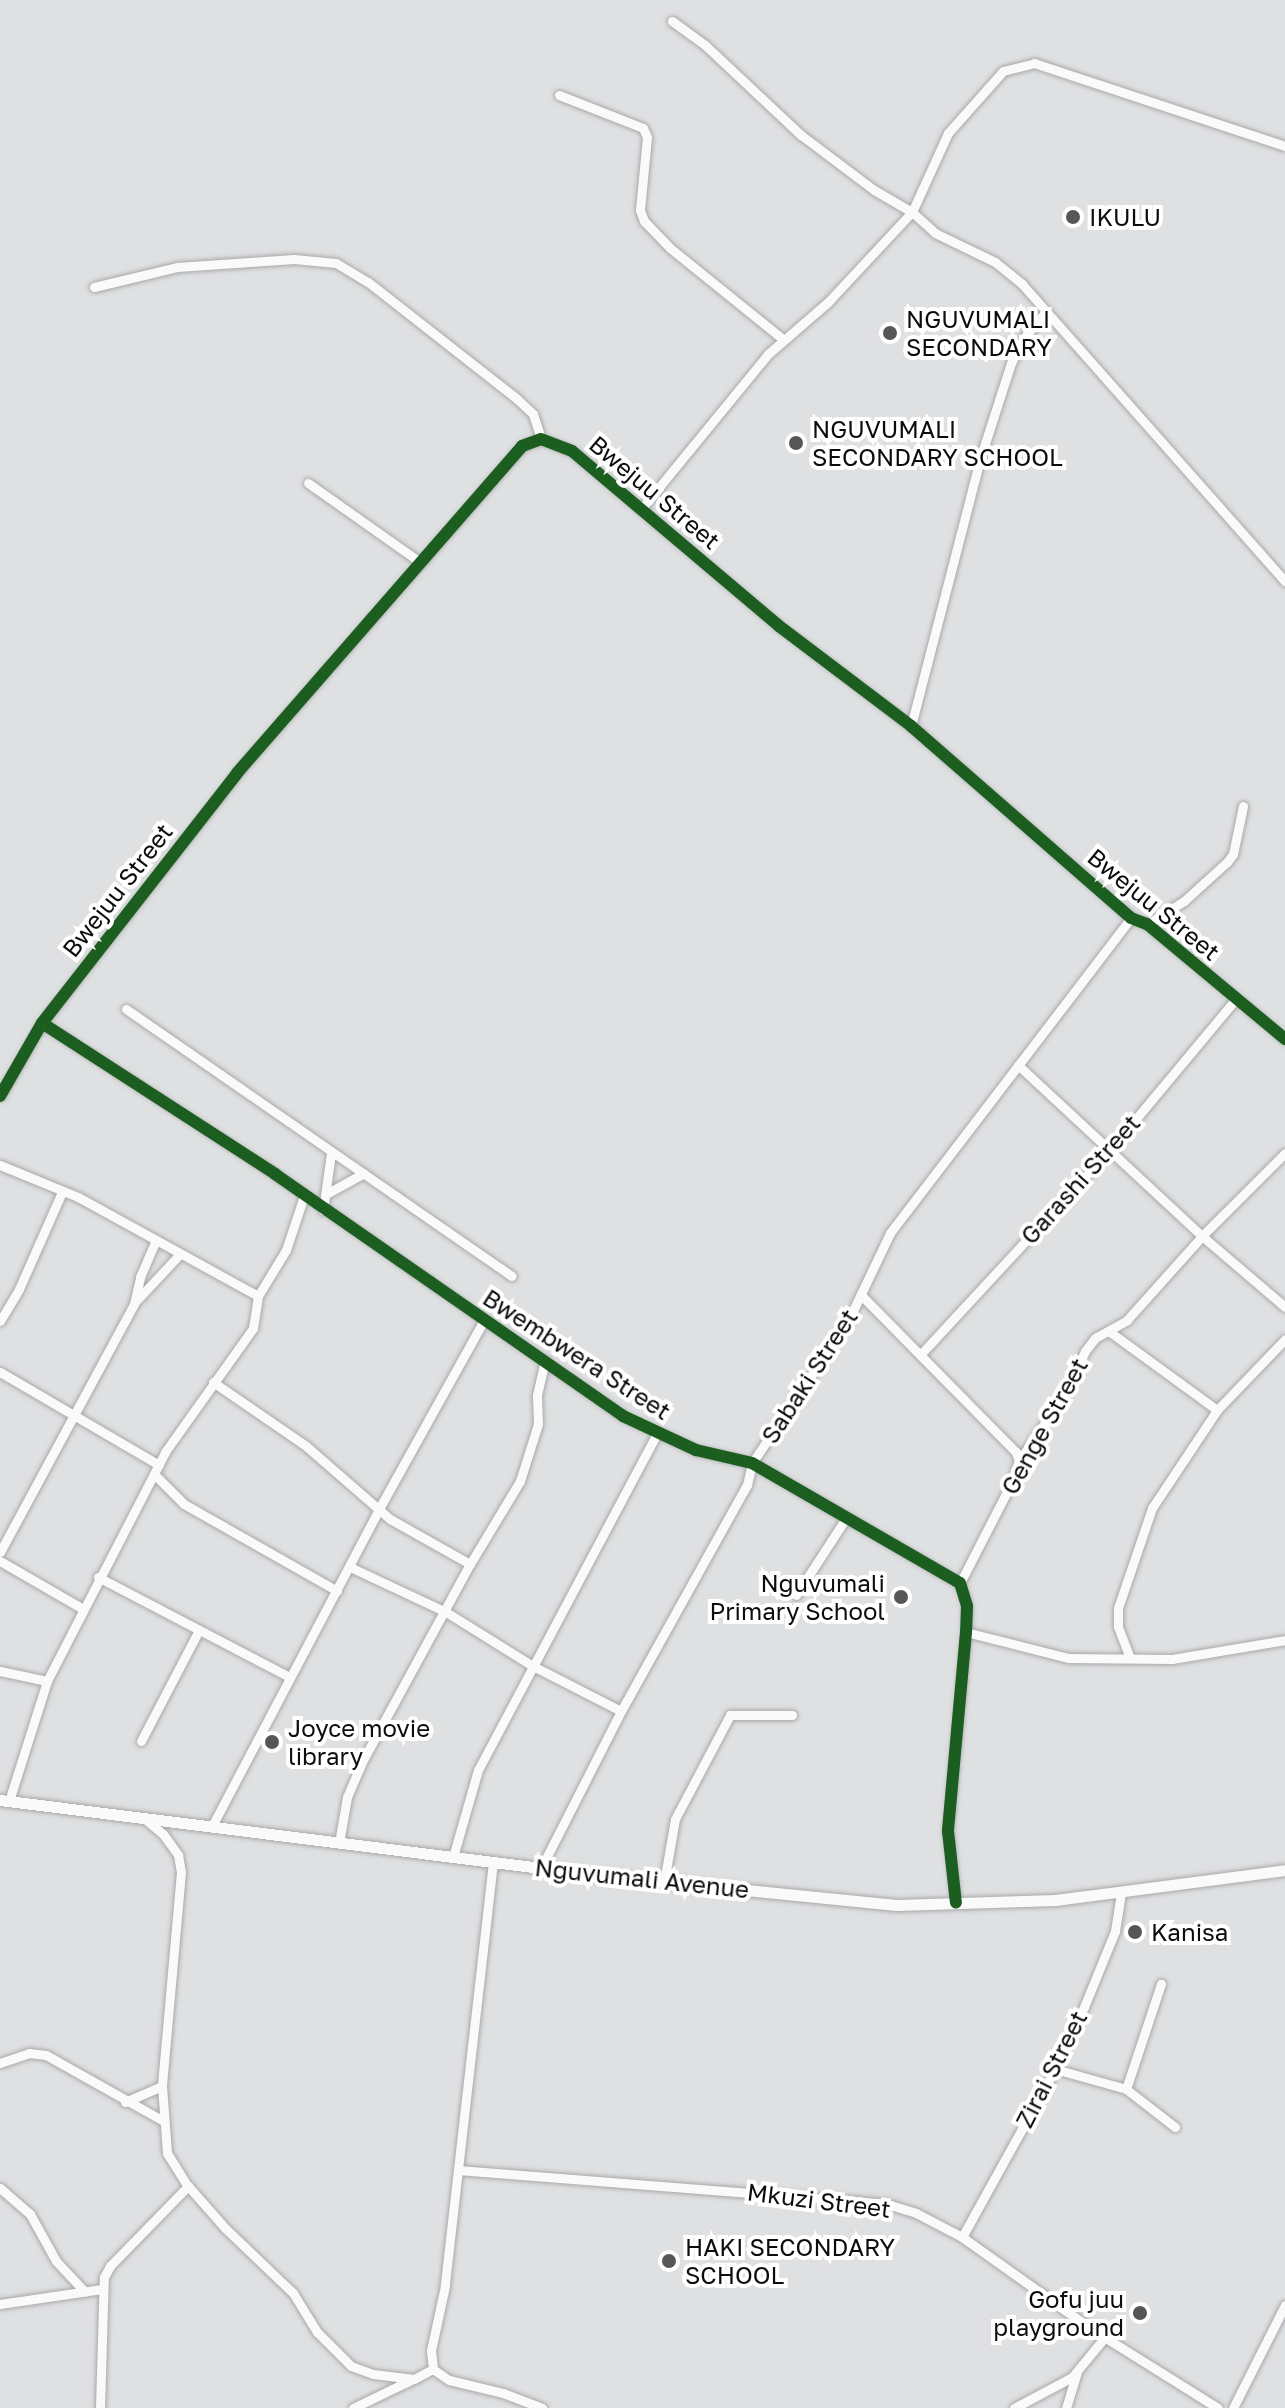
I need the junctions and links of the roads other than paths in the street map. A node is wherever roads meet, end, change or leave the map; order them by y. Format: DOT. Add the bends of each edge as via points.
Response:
graph roads {
  1 [pos="672,21"];
  2 [pos="559,95"];
  3 [pos="1285,146"];
  4 [pos="912,212"];
  5 [pos="94,287"];
  6 [pos="1046,312"];
  7 [pos="784,340"];
  8 [pos="541,439"];
  9 [pos="308,483"];
  10 [pos="642,508"];
  11 [pos="420,562"];
  12 [pos="1285,581"];
  13 [pos="911,726"];
  14 [pos="1243,806"];
  15 [pos="1131,918"];
  16 [pos="1147,924"];
  17 [pos="1236,999"];
  18 [pos="126,1009"];
  19 [pos="42,1023"];
  20 [pos="1285,1039"];
  21 [pos="1018,1065"];
  22 [pos="0,1096"];
  23 [pos="1110,1150"];
  24 [pos="331,1153"];
  25 [pos="1285,1153"];
  26 [pos="0,1165"];
  27 [pos="364,1173"];
  28 [pos="62,1192"];
  29 [pos="326,1194"];
  30 [pos="304,1196"];
  31 [pos="323,1210"];
  32 [pos="1202,1236"];
  33 [pos="156,1240"];
  34 [pos="180,1254"];
  35 [pos="512,1276"];
  36 [pos="861,1295"];
  37 [pos="258,1296"];
  38 [pos="134,1304"];
  39 [pos="1285,1307"];
  40 [pos="484,1320"];
  41 [pos="0,1321"];
  42 [pos="1110,1332"];
  43 [pos="1285,1339"];
  44 [pos="920,1355"];
  45 [pos="545,1360"];
  46 [pos="0,1372"];
  47 [pos="213,1382"];
  48 [pos="1217,1410"];
  49 [pos="72,1414"];
  50 [pos="656,1435"];
  51 [pos="1019,1461"];
  52 [pos="752,1463"];
  53 [pos="159,1465"];
  54 [pos="154,1474"];
  55 [pos="380,1507"];
  56 [pos="846,1518"];
  57 [pos="0,1552"];
  58 [pos="0,1561"];
  59 [pos="470,1564"];
  60 [pos="350,1567"];
  61 [pos="98,1577"];
  62 [pos="960,1583"];
  63 [pos="337,1591"];
  64 [pos="796,1595"];
  65 [pos="83,1609"];
  66 [pos="446,1612"];
  67 [pos="199,1630"];
  68 [pos="966,1632"];
  69 [pos="1285,1640"];
  70 [pos="1130,1658"];
  71 [pos="531,1665"];
  72 [pos="0,1671"];
  73 [pos="289,1677"];
  74 [pos="47,1681"];
  75 [pos="621,1711"];
  76 [pos="792,1715"];
  77 [pos="141,1741"];
  78 [pos="4,1800"];
  79 [pos="142,1817"];
  80 [pos="212,1826"];
  81 [pos="339,1843"];
  82 [pos="453,1857"];
  83 [pos="493,1862"];
  84 [pos="541,1868"];
  85 [pos="1285,1870"];
  86 [pos="664,1882"];
  87 [pos="1121,1894"];
  88 [pos="956,1903"];
  89 [pos="1161,1984"];
  90 [pos="0,2063"];
  91 [pos="1055,2069"];
  92 [pos="162,2086"];
  93 [pos="1126,2089"];
  94 [pos="125,2102"];
  95 [pos="162,2120"];
  96 [pos="1175,2127"];
  97 [pos="458,2170"];
  98 [pos="188,2186"];
  99 [pos="0,2188"];
  100 [pos="962,2237"];
  101 [pos="102,2289"];
  102 [pos="85,2292"];
  103 [pos="0,2304"];
  104 [pos="1285,2305"];
  105 [pos="1105,2337"];
  106 [pos="433,2369"];
  107 [pos="1079,2369"];
  108 [pos="414,2379"];
  109 [pos="374,2403"];
  110 [pos="100,2408"];
  111 [pos="353,2408"];
  112 [pos="542,2408"];
  113 [pos="1014,2408"];
  114 [pos="1066,2408"];
  115 [pos="1218,2408"];
  116 [pos="1233,2408"];
  1 -- 4 [label="street" via="801,135"];
  2 -- 7 [label="street" via="643,128 644,221"];
  3 -- 4 [label="street" via="1034,63 1019,65 1003,71 948,133"];
  4 -- 6 [label="street" via="935,233 995,262"];
  4 -- 7 [label="street" via="828,302"];
  5 -- 8 [label="street" via="177,267 294,259 336,263 368,282 517,399 533,414"];
  6 -- 12 [label="street"];
  6 -- 13 [label="street" via="1011,363 980,459"];
  7 -- 10 [label="street"];
  8 -- 10 [label="street, Bwejuu Street" via="572,451"];
  8 -- 11 [label="street, Bwejuu Street" via="522,446"];
  9 -- 11 [label="street"];
  10 -- 13 [label="street, Bwejuu Street" via="779,626"];
  11 -- 19 [label="street, Bwejuu Street" via="237,773"];
  13 -- 15 [label="street, Bwejuu Street"];
  14 -- 16 [label="street" via="1227,862 1184,901"];
  15 -- 16 [label="street, Bwejuu Street"];
  15 -- 21 [label="street, Sabaki Street"];
  16 -- 17 [label="street, Bwejuu Street"];
  17 -- 20 [label="street, Bwejuu Street"];
  17 -- 23 [label="street, Garashi Street"];
  18 -- 24 [label="street"];
  19 -- 22 [label="street, Bwejuu Street"];
  19 -- 30 [label="street, Bwembwera Street"];
  21 -- 23 [label="street"];
  21 -- 36 [label="street, Sabaki Street" via="890,1233"];
  23 -- 32 [label="street"];
  23 -- 44 [label="street, Garashi Street"];
  24 -- 27 [label="street"];
  24 -- 29 [label="street"];
  25 -- 32 [label="street, Genge Street"];
  26 -- 28 [label="street"];
  27 -- 29 [label="street"];
  27 -- 35 [label="street"];
  28 -- 33 [label="street"];
  28 -- 41 [label="street"];
  29 -- 31 [label="street"];
  30 -- 31 [label="street, Bwembwera Street"];
  30 -- 37 [label="street" via="286,1250"];
  31 -- 40 [label="street, Bwembwera Street"];
  32 -- 39 [label="street"];
  32 -- 42 [label="street, Genge Street"];
  33 -- 34 [label="street"];
  33 -- 38 [label="street"];
  34 -- 37 [label="street"];
  34 -- 38 [label="street"];
  36 -- 44 [label="street"];
  36 -- 52 [label="street, Sabaki Street"];
  37 -- 47 [label="street" via="253,1328"];
  38 -- 49 [label="street"];
  40 -- 45 [label="street, Bwembwera Street"];
  40 -- 55 [label="street"];
  42 -- 48 [label="street"];
  42 -- 51 [label="street, Genge Street" via="1095,1338 1085,1351 1069,1387"];
  43 -- 48 [label="street"];
  44 -- 51 [label="street"];
  45 -- 50 [label="street, Bwembwera Street"];
  45 -- 59 [label="street" via="538,1424 520,1481"];
  46 -- 49 [label="street"];
  47 -- 53 [label="street"];
  47 -- 55 [label="street" via="306,1446"];
  48 -- 70 [label="street" via="1146,1521 1118,1608 1118,1626"];
  49 -- 53 [label="street"];
  49 -- 57 [label="street"];
  50 -- 52 [label="street, Bwembwera Street"];
  50 -- 71 [label="street"];
  51 -- 62 [label="street, Genge Street"];
  52 -- 56 [label="street, Bwembwera Street"];
  52 -- 75 [label="street, Sabaki Street" via="747,1485"];
  53 -- 54 [label="street"];
  54 -- 61 [label="street"];
  54 -- 63 [label="street" via="184,1504"];
  55 -- 59 [label="street" via="390,1519"];
  55 -- 60 [label="street"];
  56 -- 62 [label="street, Bwembwera Street"];
  56 -- 64 [label="street"];
  58 -- 65 [label="street"];
  59 -- 66 [label="street"];
  60 -- 63 [label="street"];
  60 -- 66 [label="street"];
  61 -- 65 [label="street"];
  61 -- 67 [label="street"];
  62 -- 68 [label="street" via="967,1606"];
  63 -- 73 [label="street"];
  65 -- 74 [label="street"];
  66 -- 71 [label="street"];
  66 -- 81 [label="street" via="363,1760 347,1797"];
  67 -- 73 [label="street"];
  67 -- 77 [label="street"];
  68 -- 70 [label="street" via="1068,1658"];
  68 -- 88 [label="street" via="948,1831"];
  69 -- 70 [label="street" via="1172,1659"];
  71 -- 75 [label="street"];
  71 -- 82 [label="street" via="478,1770"];
  72 -- 74 [label="street"];
  73 -- 80 [label="street"];
  74 -- 78 [label="street"];
  75 -- 84 [label="street, Sabaki Street"];
  76 -- 86 [label="street" via="730,1715 675,1819"];
  78 -- 79 [label="street, Nguvumali Avenue"];
  79 -- 80 [label="street, Nguvumali Avenue"];
  79 -- 92 [label="street" via="178,1855 181,1872"];
  80 -- 81 [label="street, Nguvumali Avenue"];
  81 -- 82 [label="street, Nguvumali Avenue"];
  82 -- 83 [label="street, Nguvumali Avenue"];
  83 -- 84 [label="street, Nguvumali Avenue"];
  83 -- 97 [label="street"];
  84 -- 86 [label="street, Nguvumali Avenue"];
  85 -- 87 [label="street, Nguvumali Avenue"];
  86 -- 88 [label="street, Nguvumali Avenue" via="897,1905"];
  87 -- 88 [label="street, Nguvumali Avenue"];
  87 -- 91 [label="street, Zirai Street" via="1115,1931"];
  89 -- 93 [label="street"];
  90 -- 94 [label="street" via="29,2053 46,2055"];
  91 -- 93 [label="street"];
  91 -- 100 [label="street, Zirai Street"];
  92 -- 94 [label="street"];
  92 -- 95 [label="street"];
  93 -- 96 [label="street"];
  94 -- 95 [label="street"];
  95 -- 98 [label="street" via="167,2153"];
  97 -- 100 [label="street, Mkuzi Street" via="887,2204"];
  97 -- 106 [label="street" via="445,2286 431,2350"];
  98 -- 101 [label="street" via="110,2266"];
  98 -- 108 [label="street" via="293,2293 317,2332 351,2366"];
  99 -- 102 [label="street" via="30,2214 56,2261"];
  100 -- 105 [label="street, Mkuzi Street"];
  101 -- 102 [label="street"];
  101 -- 110 [label="street"];
  102 -- 103 [label="street"];
  104 -- 116 [label="street"];
  105 -- 107 [label="street"];
  105 -- 115 [label="street, Mkuzi Street"];
  106 -- 108 [label="street"];
  106 -- 112 [label="street" via="449,2380"];
  107 -- 113 [label="street"];
  107 -- 114 [label="street"];
  108 -- 109 [label="street"];
  109 -- 111 [label="street"];
}
